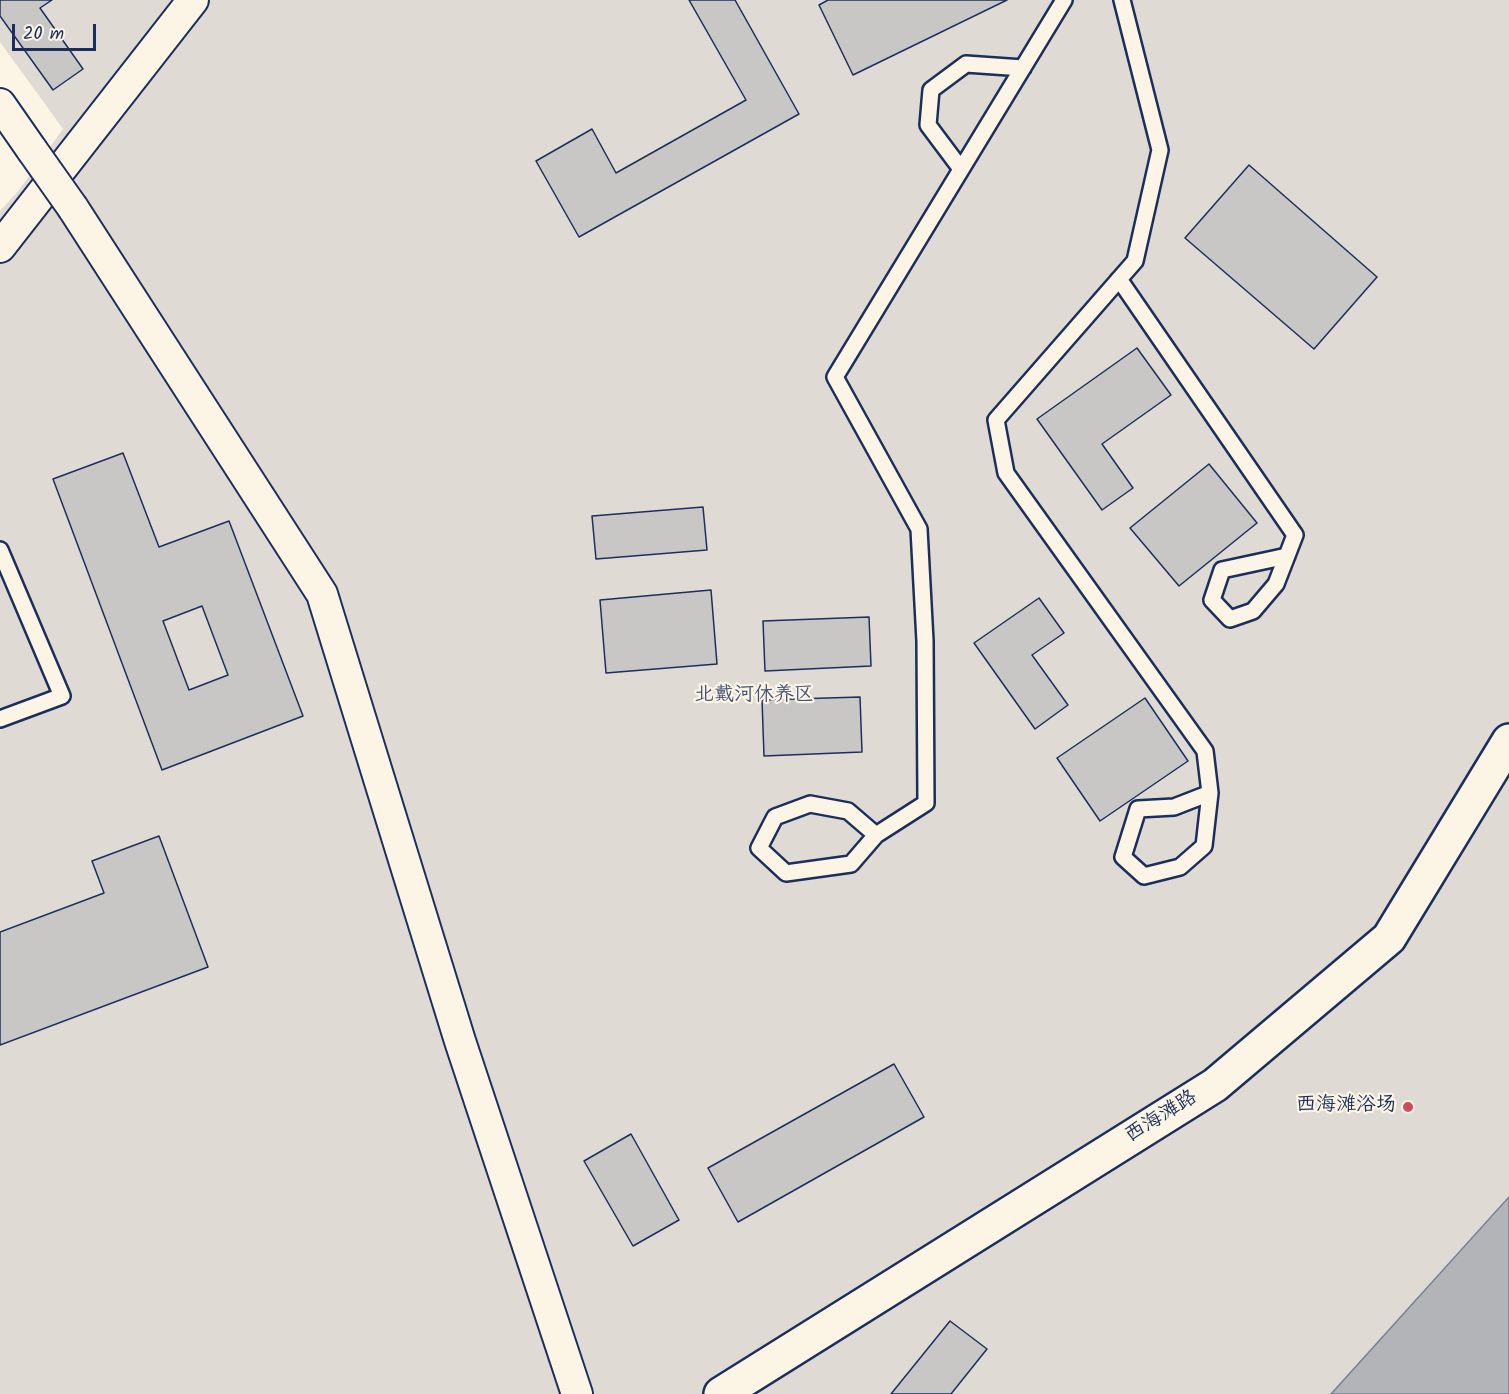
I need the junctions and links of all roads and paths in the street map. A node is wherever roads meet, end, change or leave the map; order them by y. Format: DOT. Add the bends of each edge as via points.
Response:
graph roads {
  1 [pos="193,0"];
  2 [pos="1064,0"];
  3 [pos="1122,0"];
  4 [pos="1023,68"];
  5 [pos="0,104"];
  6 [pos="961,169"];
  7 [pos="0,247"];
  8 [pos="1119,279"];
  9 [pos="0,550"];
  10 [pos="1287,556"];
  11 [pos="0,719"];
  12 [pos="1509,741"];
  13 [pos="1210,793"];
  14 [pos="876,835"];
  15 [pos="577,1394"];
  16 [pos="721,1394"];
  1 -- 7 [label="street"];
  2 -- 4 [label="lane"];
  3 -- 8 [label="lane" via="1160,150 1135,261"];
  4 -- 6 [label="lane"];
  4 -- 6 [label="lane" via="966,64 931,90 928,125"];
  5 -- 15 [label="street, bridge" via="73,208 322,594 460,1041"];
  6 -- 14 [label="lane" via="835,377 919,529 925,641 926,803"];
  8 -- 10 [label="lane" via="1295,535"];
  8 -- 13 [label="lane" via="996,420 1006,473 1205,751"];
  9 -- 11 [label="lane" via="62,696"];
  10 -- 10 [label="lane" via="1276,584 1253,611 1230,619 1212,600 1222,570"];
  12 -- 16 [label="main road, 西海滩路" via="1389,938 1215,1085"];
  13 -- 13 [label="lane" via="1204,846 1180,867 1144,876 1123,856 1138,809 1174,807"];
  14 -- 14 [label="lane" via="851,864 786,873 759,848 775,817 810,804 848,811"];
}
